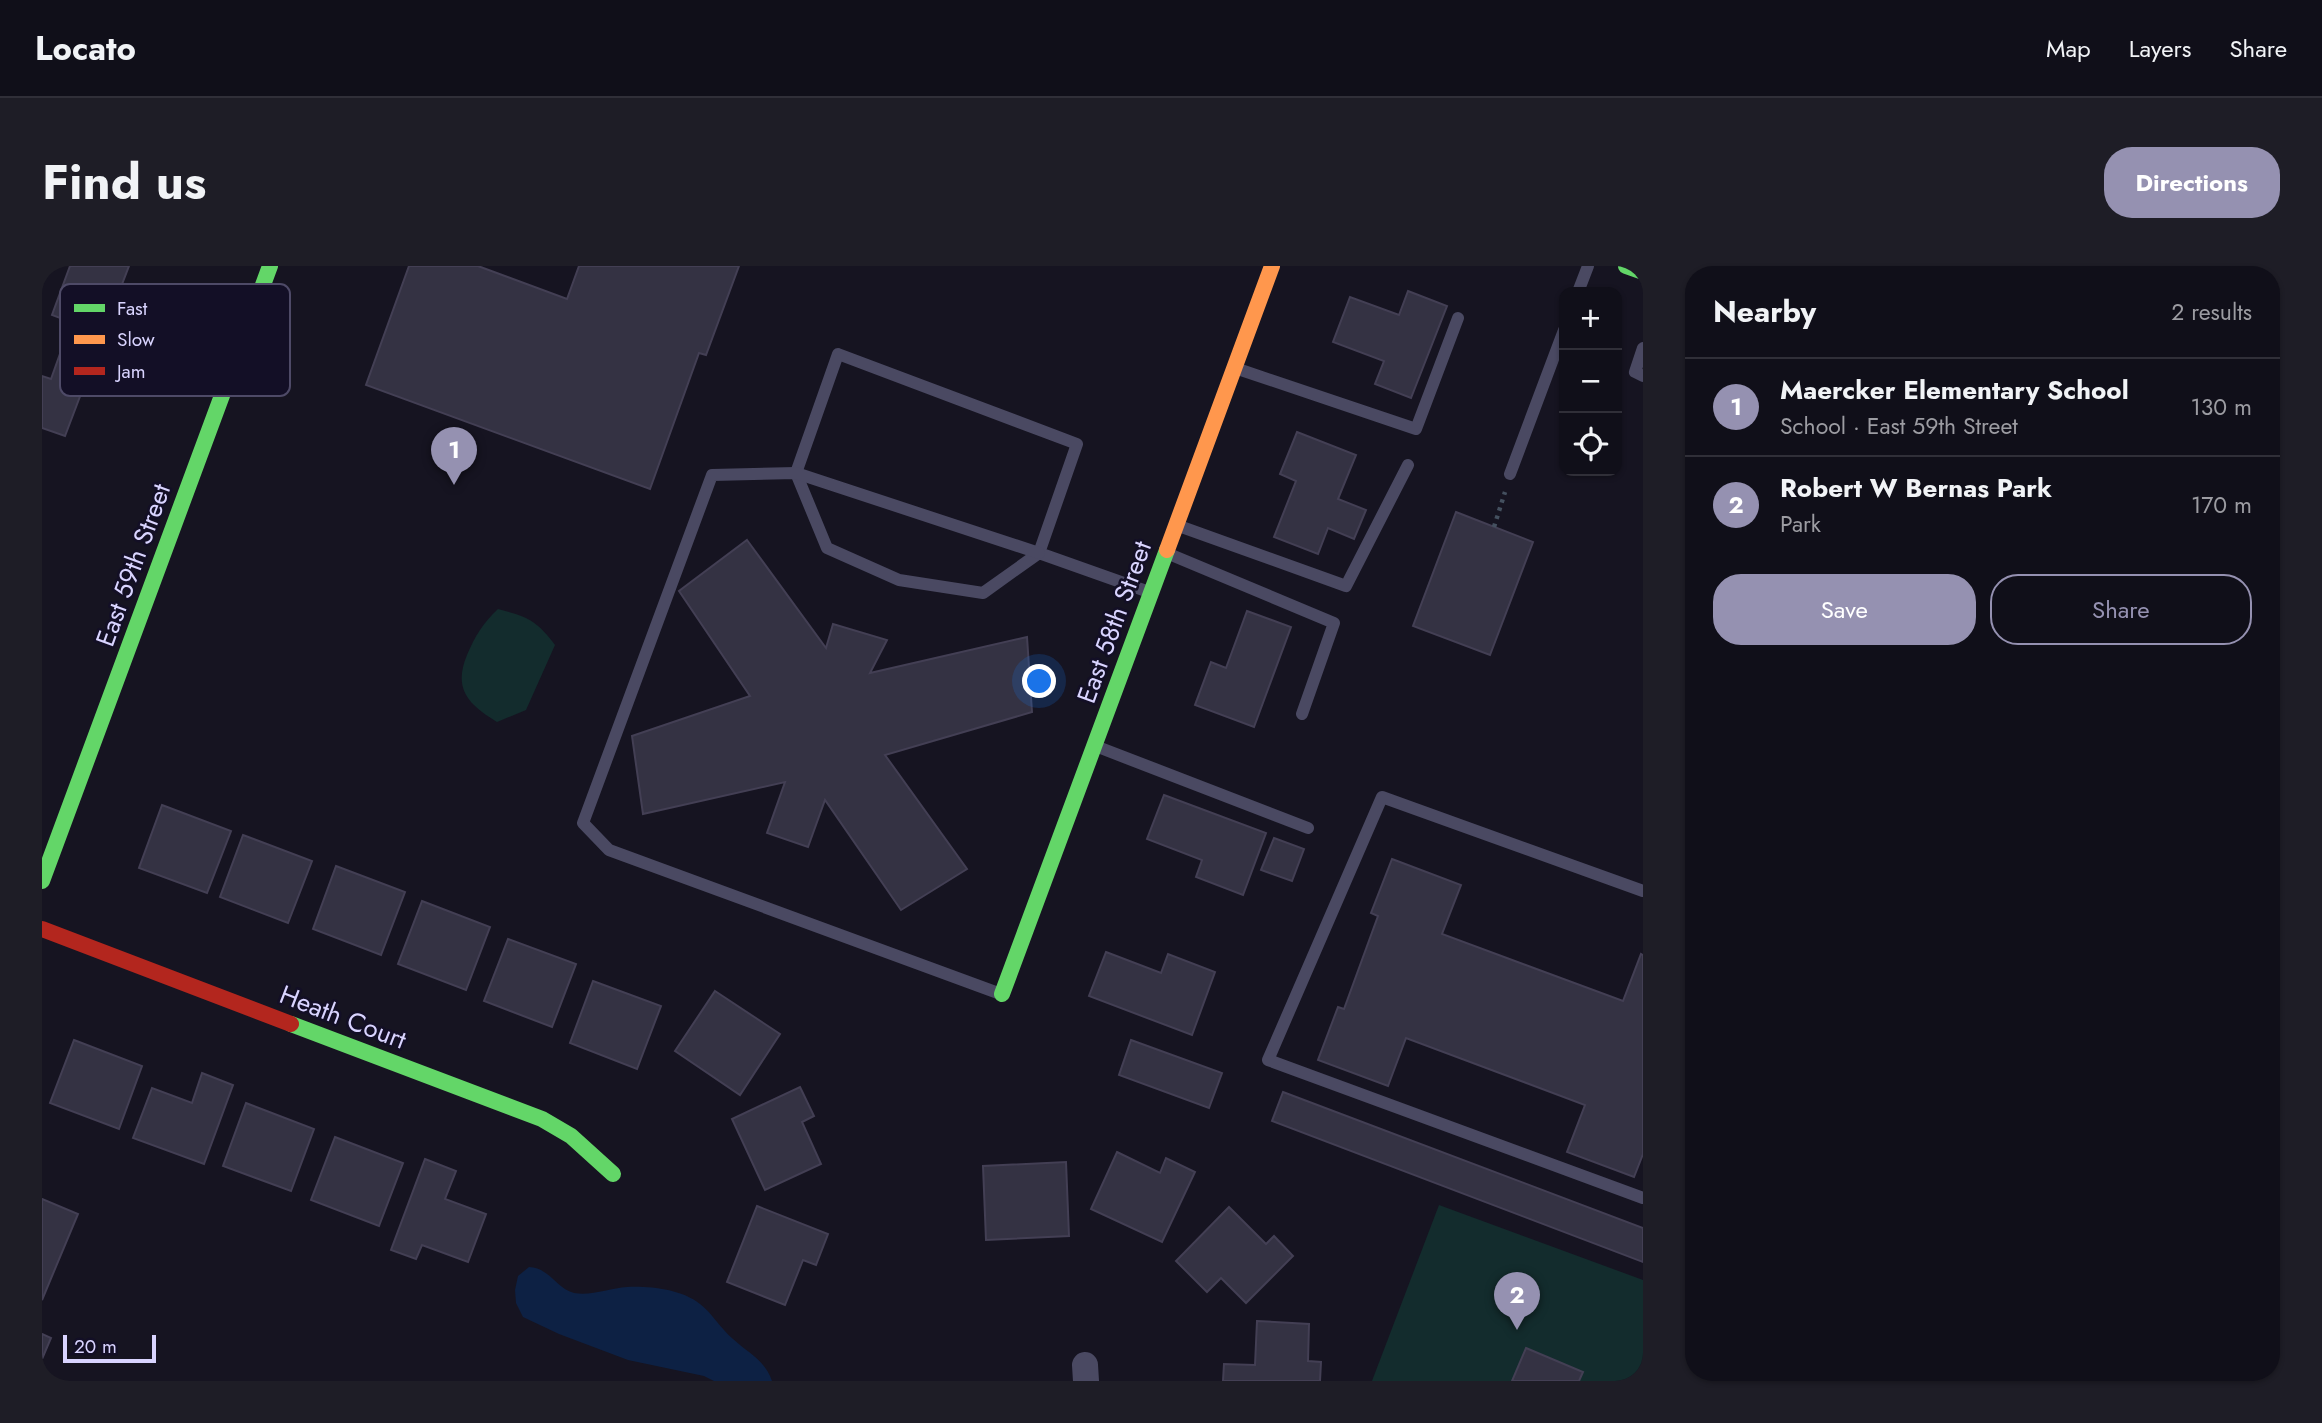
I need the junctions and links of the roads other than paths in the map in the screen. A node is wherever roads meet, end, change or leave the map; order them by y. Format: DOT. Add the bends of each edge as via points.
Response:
graph roads {
  1 [pos="270,266"];
  2 [pos="1272,266"];
  3 [pos="1588,266"];
  4 [pos="1626,266"];
  5 [pos="1643,272"];
  6 [pos="263,284"];
  7 [pos="1580,287"];
  8 [pos="1458,318"];
  9 [pos="1559,343"];
  10 [pos="1643,348"];
  11 [pos="1234,367"];
  12 [pos="1643,376"];
  13 [pos="222,396"];
  14 [pos="1408,466"];
  15 [pos="796,473"];
  16 [pos="1510,474"];
  17 [pos="1176,524"];
  18 [pos="1038,553"];
  19 [pos="1165,553"];
  20 [pos="1150,592"];
  21 [pos="1302,714"];
  22 [pos="1094,746"];
  23 [pos="1308,828"];
  24 [pos="42,881"];
  25 [pos="1643,891"];
  26 [pos="42,929"];
  27 [pos="1002,994"];
  28 [pos="613,1174"];
  29 [pos="1643,1198"];
  1 -- 6 [label="street, East 59th Street"];
  2 -- 11 [label="street, East 58th Street"];
  3 -- 7 [label="lane"];
  4 -- 5 [label="street"];
  8 -- 11 [label="lane" via="1416,429"];
  9 -- 16 [label="lane"];
  10 -- 12 [label="lane" via="1634,372"];
  11 -- 17 [label="street, East 58th Street"];
  13 -- 24 [label="street, East 59th Street"];
  14 -- 17 [label="lane" via="1346,586"];
  15 -- 18 [label="lane"];
  15 -- 18 [label="lane" via="827,548 899,580 983,593"];
  15 -- 18 [label="lane" via="838,354 1077,444"];
  15 -- 27 [label="lane" via="712,475 583,823 609,850"];
  17 -- 19 [label="street, East 58th Street"];
  18 -- 20 [label="lane"];
  19 -- 20 [label="street, East 58th Street"];
  19 -- 21 [label="lane" via="1334,623"];
  20 -- 22 [label="street, East 58th Street"];
  22 -- 23 [label="lane"];
  22 -- 27 [label="street, East 58th Street"];
  25 -- 29 [label="lane" via="1382,797 1268,1060"];
  26 -- 28 [label="street, Heath Court" via="542,1119 571,1136"];
}
